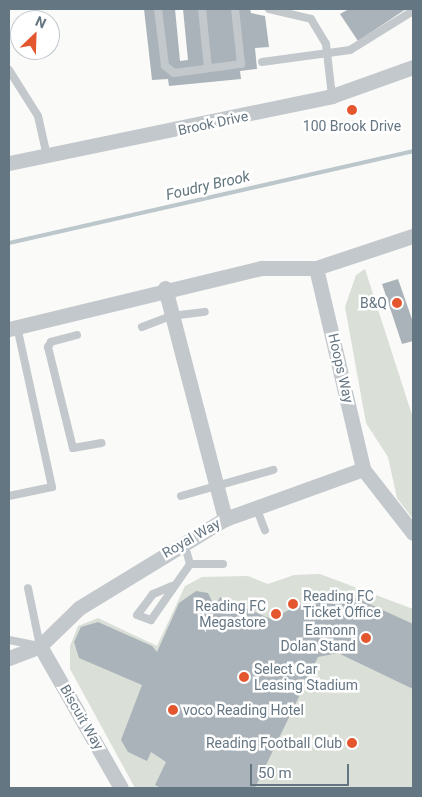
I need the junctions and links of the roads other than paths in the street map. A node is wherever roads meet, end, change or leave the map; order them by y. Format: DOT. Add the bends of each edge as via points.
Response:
graph roads {
  1 [pos="158,9"];
  2 [pos="202,9"];
  3 [pos="235,9"];
  4 [pos="269,9"];
  5 [pos="413,11"];
  6 [pos="328,55"];
  7 [pos="262,62"];
  8 [pos="413,67"];
  9 [pos="208,68"];
  10 [pos="9,70"];
  11 [pos="332,96"];
  12 [pos="48,156"];
  13 [pos="9,163"];
  14 [pos="413,236"];
  15 [pos="316,268"];
  16 [pos="166,288"];
  17 [pos="205,312"];
  18 [pos="171,316"];
  19 [pos="142,327"];
  20 [pos="13,328"];
  21 [pos="77,335"];
  22 [pos="102,443"];
  23 [pos="363,469"];
  24 [pos="273,470"];
  25 [pos="214,489"];
  26 [pos="9,496"];
  27 [pos="181,496"];
  28 [pos="255,505"];
  29 [pos="225,519"];
  30 [pos="265,530"];
  31 [pos="413,533"];
  32 [pos="183,541"];
  33 [pos="190,564"];
  34 [pos="222,564"];
  35 [pos="172,586"];
  36 [pos="28,588"];
  37 [pos="9,640"];
  38 [pos="40,646"];
  39 [pos="9,658"];
  40 [pos="121,788"];
  1 -- 9 [label="lane" via="168,71"];
  2 -- 9 [label="lane"];
  3 -- 9 [label="lane" via="240,64"];
  4 -- 6 [label="lane" via="311,19"];
  5 -- 6 [label="lane" via="350,50"];
  6 -- 7 [label="lane"];
  6 -- 11 [label="lane"];
  8 -- 11 [label="street, Brook Drive"];
  10 -- 12 [label="lane" via="38,116"];
  11 -- 12 [label="street, Brook Drive"];
  12 -- 13 [label="street, Brook Drive"];
  14 -- 15 [label="street"];
  15 -- 16 [label="street" via="262,268"];
  15 -- 23 [label="street, Hoops Way"];
  16 -- 18 [label="street"];
  16 -- 20 [label="street"];
  17 -- 18 [label="lane"];
  18 -- 19 [label="lane"];
  18 -- 25 [label="street"];
  20 -- 26 [label="lane" via="52,487"];
  21 -- 22 [label="lane" via="50,342 48,347 73,448"];
  23 -- 28 [label="street, Royal Way"];
  23 -- 31 [label="street"];
  24 -- 25 [label="lane"];
  25 -- 27 [label="lane"];
  25 -- 29 [label="street"];
  28 -- 29 [label="street, Royal Way"];
  28 -- 30 [label="lane"];
  29 -- 32 [label="street, Royal Way"];
  32 -- 33 [label="lane"];
  32 -- 38 [label="street, Royal Way" via="79,608"];
  33 -- 34 [label="lane"];
  33 -- 35 [label="lane"];
  35 -- 35 [label="lane" via="151,620 137,615 152,594"];
  36 -- 38 [label="lane"];
  37 -- 38 [label="lane"];
  38 -- 39 [label="street"];
  38 -- 40 [label="street, Biscuit Way"];
}
